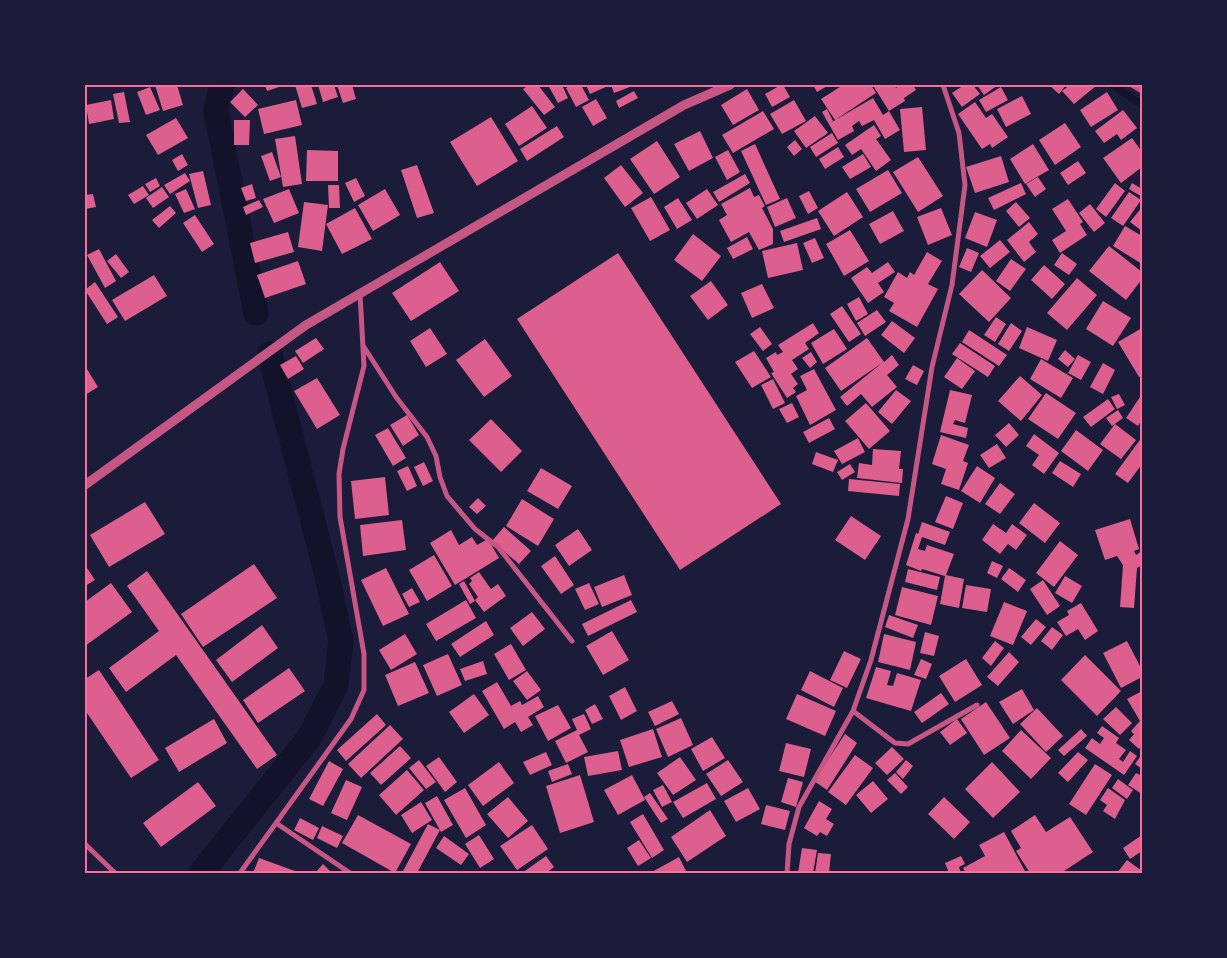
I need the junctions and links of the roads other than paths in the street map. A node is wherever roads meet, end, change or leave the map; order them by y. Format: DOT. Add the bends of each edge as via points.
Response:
graph roads {
  1 [pos="730,85"];
  2 [pos="943,85"];
  3 [pos="1132,85"];
  4 [pos="1142,91"];
  5 [pos="360,293"];
  6 [pos="363,345"];
  7 [pos="85,485"];
  8 [pos="572,641"];
  9 [pos="977,705"];
  10 [pos="853,711"];
  11 [pos="276,823"];
  12 [pos="85,844"];
  13 [pos="114,873"];
  14 [pos="240,873"];
  15 [pos="350,873"];
  16 [pos="787,873"];
  1 -- 5 [label="street" via="684,105"];
  2 -- 10 [label="street" via="959,134 965,185 952,285 932,367 908,519 871,660"];
  3 -- 4 [label="street"];
  5 -- 6 [label="street"];
  5 -- 7 [label="street" via="306,324"];
  6 -- 8 [label="street" via="396,397 427,437 447,496 475,529 498,547"];
  6 -- 11 [label="street" via="364,366 339,474 340,517 364,654 364,690 351,719"];
  9 -- 10 [label="street" via="908,744 895,743"];
  10 -- 16 [label="street" via="799,807 789,844"];
  11 -- 14 [label="street"];
  11 -- 15 [label="street"];
  12 -- 13 [label="street"];
}
